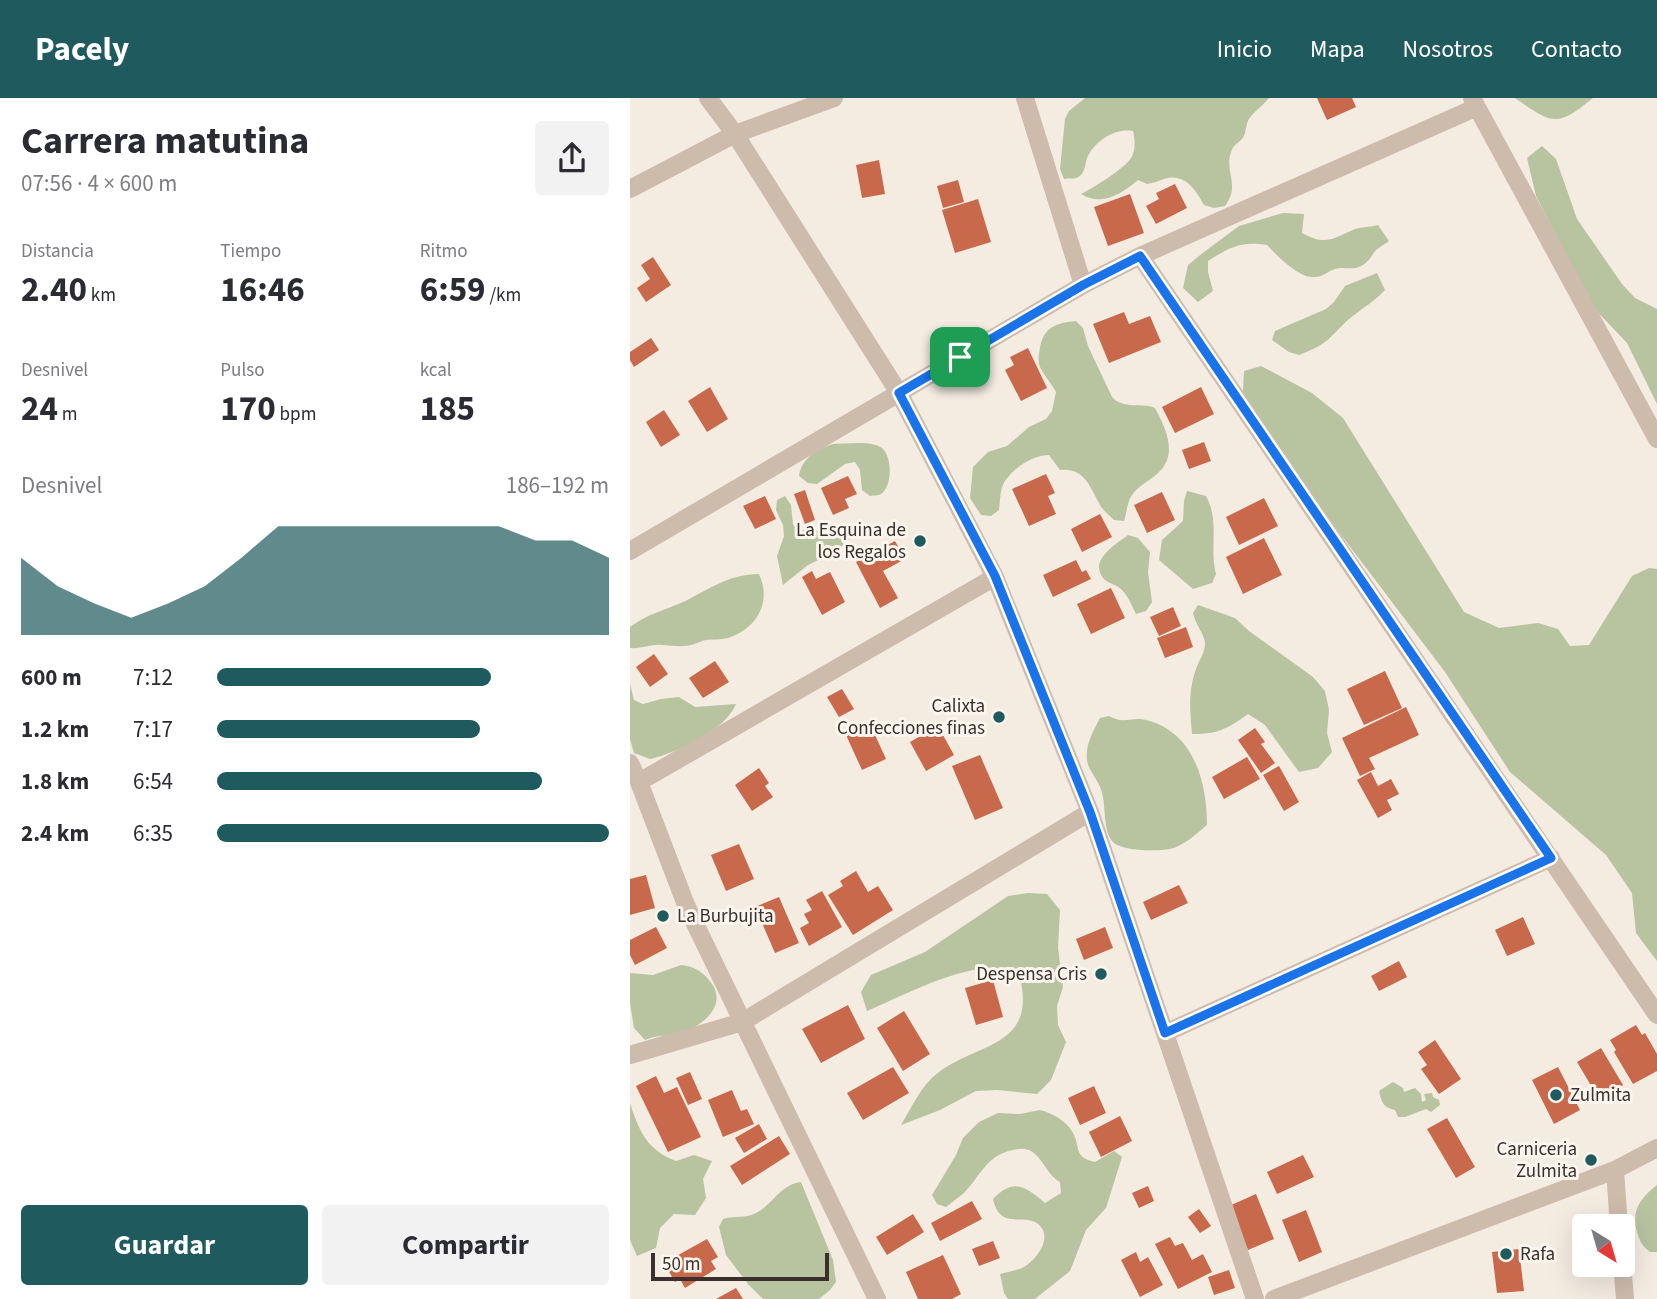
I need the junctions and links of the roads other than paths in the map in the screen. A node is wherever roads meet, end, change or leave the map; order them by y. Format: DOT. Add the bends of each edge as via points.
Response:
graph roads {
  1 [pos="708,98"];
  2 [pos="834,98"];
  3 [pos="1025,98"];
  4 [pos="1474,103"];
  5 [pos="734,134"];
  6 [pos="630,189"];
  7 [pos="1140,256"];
  8 [pos="1083,285"];
  9 [pos="899,393"];
  10 [pos="1657,439"];
  11 [pos="630,551"];
  12 [pos="995,576"];
  13 [pos="630,763"];
  14 [pos="639,782"];
  15 [pos="1090,812"];
  16 [pos="1551,858"];
  17 [pos="1657,1016"];
  18 [pos="742,1022"];
  19 [pos="1165,1033"];
  20 [pos="630,1055"];
  21 [pos="1657,1148"];
  22 [pos="1615,1170"];
  23 [pos="1618,1214"];
  24 [pos="1623,1278"];
  25 [pos="1309,1292"];
  26 [pos="877,1299"];
  27 [pos="1255,1299"];
  28 [pos="1273,1299"];
  29 [pos="1625,1299"];
  1 -- 5 [label="street"];
  2 -- 5 [label="street"];
  3 -- 8 [label="street"];
  4 -- 7 [label="street"];
  4 -- 10 [label="street"];
  5 -- 6 [label="street"];
  5 -- 9 [label="street"];
  7 -- 8 [label="street"];
  7 -- 16 [label="street"];
  8 -- 9 [label="street"];
  9 -- 11 [label="street"];
  9 -- 12 [label="street"];
  12 -- 14 [label="street"];
  12 -- 15 [label="street"];
  13 -- 14 [label="street"];
  14 -- 18 [label="street" via="686,905"];
  15 -- 18 [label="street"];
  15 -- 19 [label="street"];
  16 -- 17 [label="street"];
  16 -- 19 [label="street"];
  18 -- 20 [label="street"];
  18 -- 26 [label="street"];
  19 -- 27 [label="street"];
  21 -- 22 [label="street"];
  22 -- 23 [label="street"];
  22 -- 25 [label="street"];
  24 -- 29 [label="street"];
  25 -- 28 [label="street"];
}
